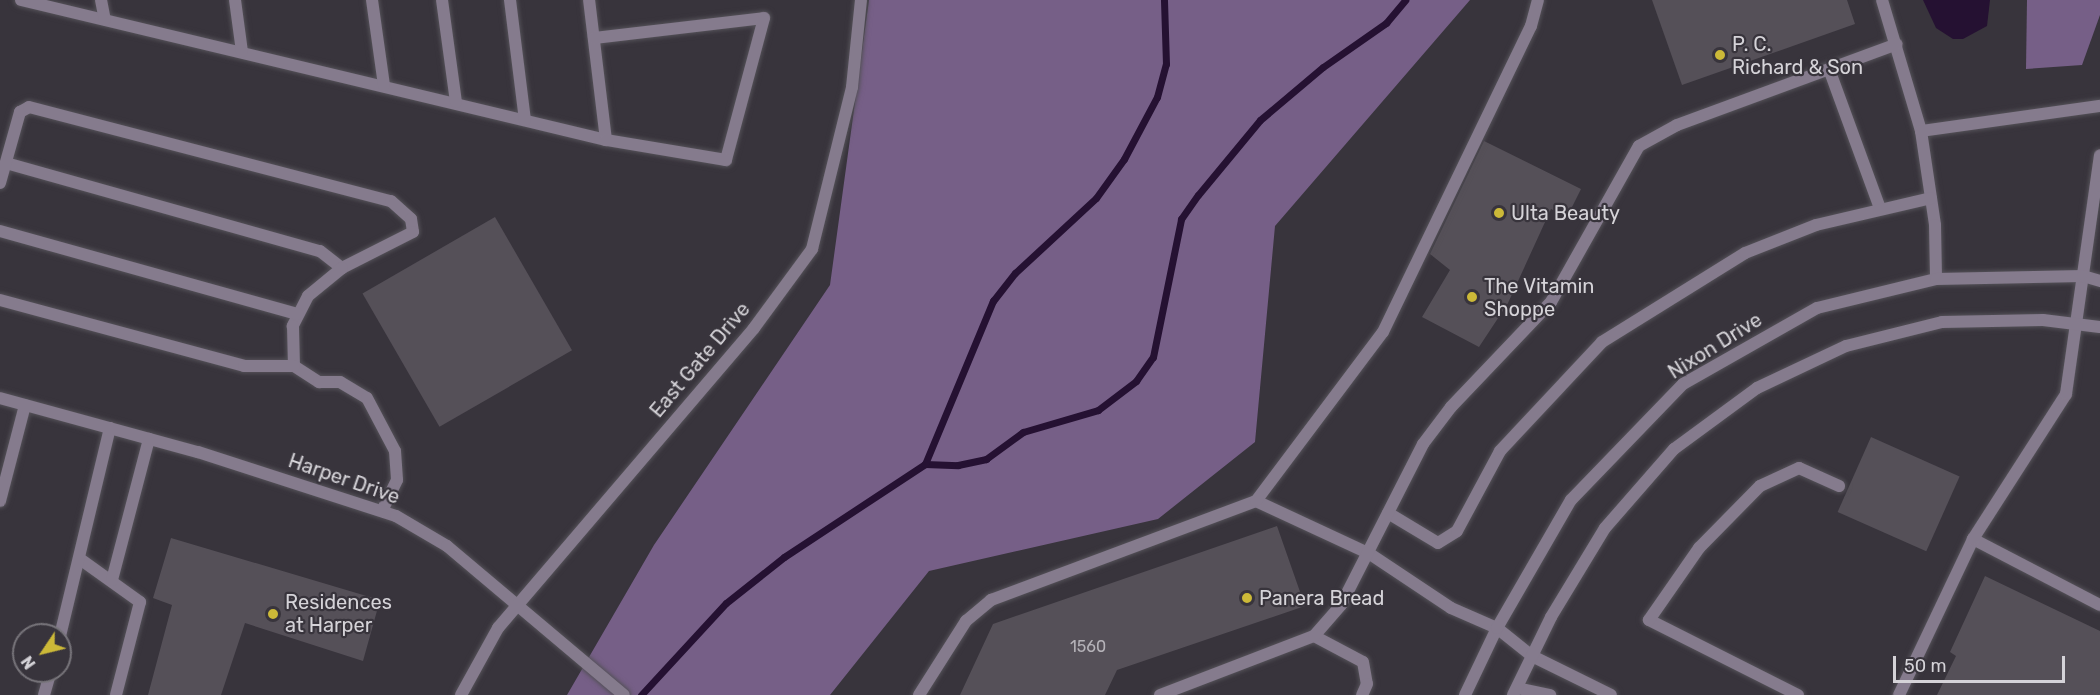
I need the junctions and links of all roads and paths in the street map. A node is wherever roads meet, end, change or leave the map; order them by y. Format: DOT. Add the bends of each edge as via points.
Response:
graph roads {
  1 [pos="21,0"];
  2 [pos="102,0"];
  3 [pos="235,0"];
  4 [pos="372,0"];
  5 [pos="442,0"];
  6 [pos="510,0"];
  7 [pos="589,0"];
  8 [pos="861,0"];
  9 [pos="1538,0"];
  10 [pos="1882,0"];
  11 [pos="36,2"];
  12 [pos="105,20"];
  13 [pos="594,38"];
  14 [pos="1897,44"];
  15 [pos="242,52"];
  16 [pos="1828,69"];
  17 [pos="384,85"];
  18 [pos="456,102"];
  19 [pos="2100,106"];
  20 [pos="525,120"];
  21 [pos="1921,131"];
  22 [pos="606,140"];
  23 [pos="2100,155"];
  24 [pos="6,163"];
  25 [pos="0,183"];
  26 [pos="1931,198"];
  27 [pos="1880,208"];
  28 [pos="0,231"];
  29 [pos="342,268"];
  30 [pos="2084,276"];
  31 [pos="1936,279"];
  32 [pos="2100,280"];
  33 [pos="0,300"];
  34 [pos="298,314"];
  35 [pos="2075,324"];
  36 [pos="2100,327"];
  37 [pos="294,366"];
  38 [pos="0,399"];
  39 [pos="25,405"];
  40 [pos="110,428"];
  41 [pos="149,439"];
  42 [pos="1839,486"];
  43 [pos="0,501"];
  44 [pos="1256,501"];
  45 [pos="383,509"];
  46 [pos="1388,513"];
  47 [pos="1973,539"];
  48 [pos="1370,554"];
  49 [pos="80,559"];
  50 [pos="112,580"];
  51 [pos="517,605"];
  52 [pos="2100,605"];
  53 [pos="63,623"];
  54 [pos="1497,628"];
  55 [pos="1314,636"];
  56 [pos="1532,656"];
  57 [pos="1515,691"];
  58 [pos="116,695"];
  59 [pos="461,695"];
  60 [pos="624,695"];
  61 [pos="919,695"];
  62 [pos="1160,695"];
  63 [pos="1362,695"];
  64 [pos="1465,695"];
  65 [pos="1550,695"];
  66 [pos="1611,695"];
  67 [pos="1798,695"];
  68 [pos="1899,695"];
  1 -- 11 [label="street"];
  2 -- 12 [label="street"];
  3 -- 15 [label="street"];
  4 -- 17 [label="street"];
  5 -- 18 [label="street"];
  6 -- 20 [label="street"];
  7 -- 13 [label="street"];
  8 -- 51 [label="street, East Gate Drive" via="852,87 812,249 754,327"];
  9 -- 44 [label="street" via="1531,26 1383,332"];
  10 -- 14 [label="street"];
  11 -- 12 [label="street"];
  12 -- 15 [label="street"];
  13 -- 22 [label="street"];
  13 -- 22 [label="street" via="764,18 726,160"];
  14 -- 16 [label="street"];
  14 -- 21 [label="street"];
  15 -- 17 [label="street"];
  16 -- 27 [label="street"];
  16 -- 46 [label="street" via="1677,125 1639,146 1551,302 1451,407 1423,444"];
  17 -- 18 [label="street"];
  18 -- 20 [label="street"];
  19 -- 21 [label="street"];
  20 -- 22 [label="street"];
  21 -- 26 [label="street"];
  23 -- 30 [label="street"];
  24 -- 25 [label="street"];
  24 -- 29 [label="street" via="320,251"];
  24 -- 29 [label="street" via="20,112 28,107 43,109 391,201 411,219 413,232"];
  26 -- 27 [label="street"];
  26 -- 31 [label="street"];
  27 -- 46 [label="street" via="1816,225 1745,253 1602,342 1500,452 1457,531 1438,543"];
  28 -- 34 [label="street"];
  29 -- 34 [label="street" via="308,296"];
  30 -- 31 [label="street, Nixon Drive"];
  30 -- 32 [label="street, Nixon Drive"];
  30 -- 35 [label="street"];
  31 -- 54 [label="street, Nixon Drive" via="1817,308 1683,384 1571,500"];
  33 -- 37 [label="street" via="244,366"];
  34 -- 37 [label="street" via="292,326"];
  35 -- 36 [label="street"];
  35 -- 47 [label="street" via="2066,394"];
  35 -- 56 [label="street" via="1992,318 1922,326 1846,346 1757,388 1714,416 1638,487 1577,571"];
  37 -- 45 [label="street" via="319,382 340,382 367,398 395,450 397,480"];
  38 -- 39 [label="street, Harper Drive"];
  39 -- 40 [label="street, Harper Drive"];
  39 -- 43 [label="street"];
  40 -- 41 [label="street, Harper Drive"];
  40 -- 49 [label="street"];
  41 -- 45 [label="street, Harper Drive"];
  41 -- 50 [label="street"];
  42 -- 67 [label="street" via="1799,468 1760,486 1699,548 1649,621"];
  44 -- 48 [label="street"];
  44 -- 61 [label="street" via="991,600 966,621"];
  45 -- 51 [label="street, Harper Drive" via="447,546"];
  46 -- 48 [label="street"];
  47 -- 52 [label="street"];
  47 -- 68 [label="street"];
  48 -- 54 [label="street" via="1451,608"];
  48 -- 55 [label="street" via="1341,605"];
  49 -- 50 [label="street"];
  49 -- 53 [label="street"];
  50 -- 58 [label="street" via="140,602"];
  51 -- 59 [label="street, East Gate Drive" via="498,628"];
  51 -- 60 [label="street, Harper Drive"];
  54 -- 56 [label="street"];
  54 -- 64 [label="street, Nixon Drive"];
  55 -- 62 [label="street"];
  55 -- 63 [label="street" via="1363,662 1367,684"];
  56 -- 57 [label="street"];
  56 -- 66 [label="street"];
  57 -- 65 [label="street"];
}
